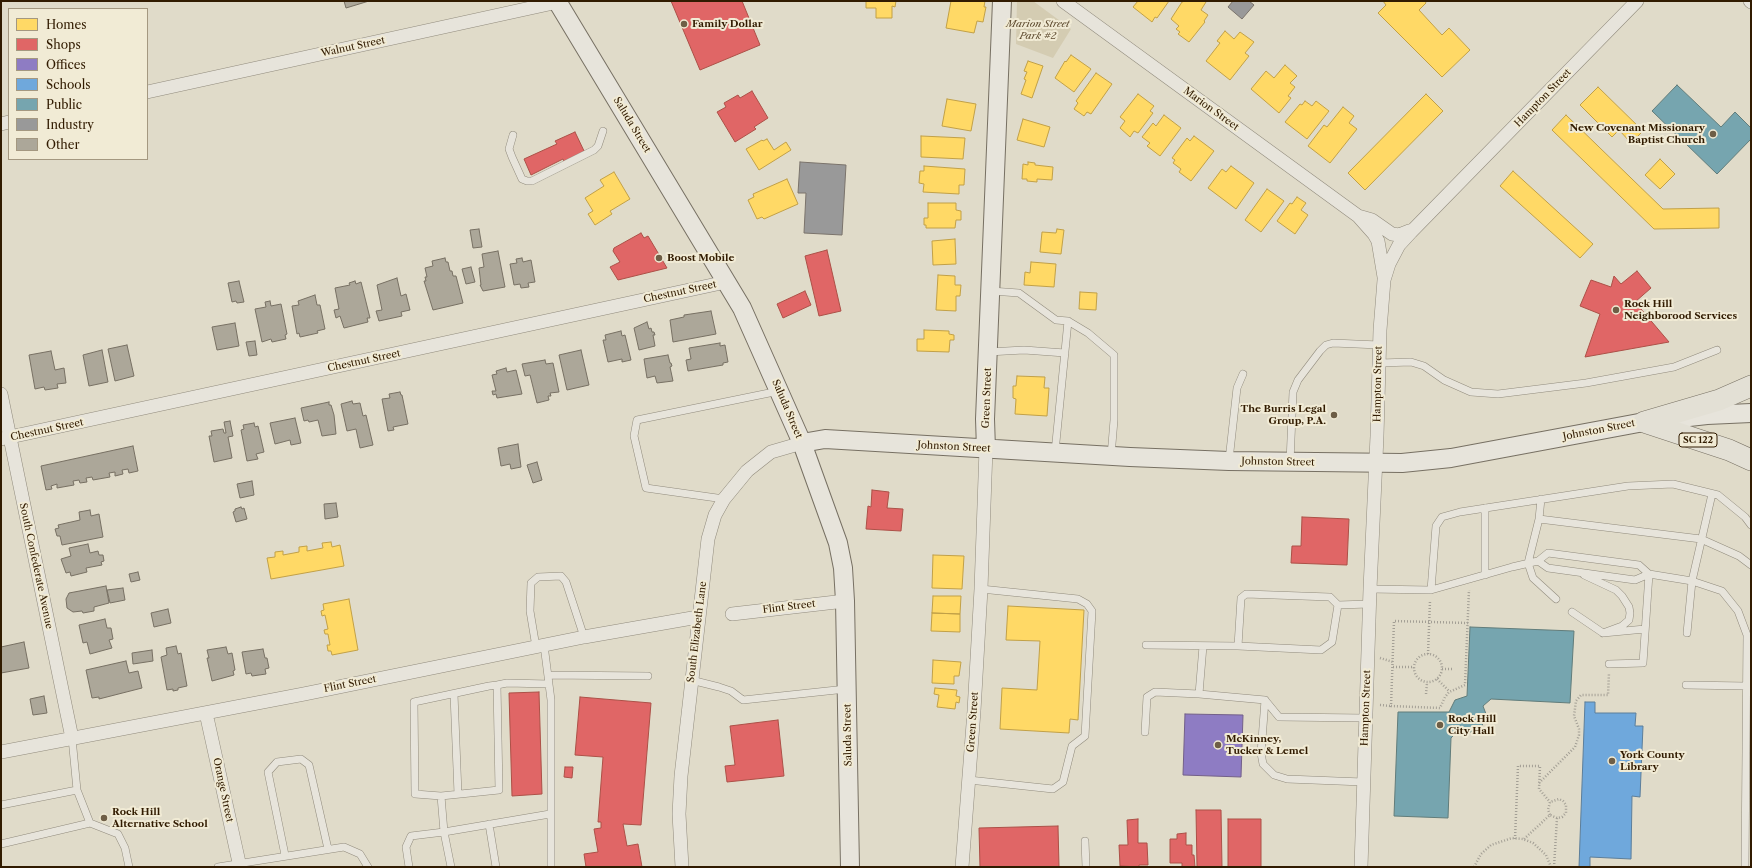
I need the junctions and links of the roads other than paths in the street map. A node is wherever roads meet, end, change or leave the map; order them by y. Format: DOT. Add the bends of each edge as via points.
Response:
graph roads {
  1 [pos="558,1"];
  2 [pos="1002,1"];
  3 [pos="1063,1"];
  4 [pos="1637,1"];
  5 [pos="148,92"];
  6 [pos="603,131"];
  7 [pos="513,135"];
  8 [pos="1358,216"];
  9 [pos="1411,232"];
  10 [pos="1384,280"];
  11 [pos="726,282"];
  12 [pos="991,291"];
  13 [pos="1068,321"];
  14 [pos="1380,344"];
  15 [pos="1717,350"];
  16 [pos="988,352"];
  17 [pos="1065,353"];
  18 [pos="1380,363"];
  19 [pos="1243,374"];
  20 [pos="1751,386"];
  21 [pos="779,391"];
  22 [pos="1,394"];
  23 [pos="1751,413"];
  24 [pos="1644,422"];
  25 [pos="5,438"];
  26 [pos="802,443"];
  27 [pos="986,449"];
  28 [pos="1055,453"];
  29 [pos="1110,456"];
  30 [pos="1751,460"];
  31 [pos="1229,461"];
  32 [pos="1290,463"];
  33 [pos="1376,464"];
  34 [pos="1712,494"];
  35 [pos="724,499"];
  36 [pos="1541,500"];
  37 [pos="1485,508"];
  38 [pos="1539,519"];
  39 [pos="1751,525"];
  40 [pos="1701,539"];
  41 [pos="1538,561"];
  42 [pos="1528,563"];
  43 [pos="1751,565"];
  44 [pos="1580,573"];
  45 [pos="1485,574"];
  46 [pos="1649,574"];
  47 [pos="1692,581"];
  48 [pos="981,589"];
  49 [pos="1370,589"];
  50 [pos="1431,590"];
  51 [pos="1556,599"];
  52 [pos="845,600"];
  53 [pos="1369,604"];
  54 [pos="1338,605"];
  55 [pos="1572,612"];
  56 [pos="732,614"];
  57 [pos="698,616"];
  58 [pos="1645,629"];
  59 [pos="1603,633"];
  60 [pos="1687,633"];
  61 [pos="584,637"];
  62 [pos="540,646"];
  63 [pos="1146,646"];
  64 [pos="1203,646"];
  65 [pos="1238,646"];
  66 [pos="1749,648"];
  67 [pos="1609,664"];
  68 [pos="548,675"];
  69 [pos="648,676"];
  70 [pos="691,680"];
  71 [pos="549,684"];
  72 [pos="497,685"];
  73 [pos="1686,685"];
  74 [pos="1746,686"];
  75 [pos="847,689"];
  76 [pos="454,694"];
  77 [pos="1199,694"];
  78 [pos="1749,698"];
  79 [pos="1265,700"];
  80 [pos="206,713"];
  81 [pos="1365,718"];
  82 [pos="1145,732"];
  83 [pos="72,738"];
  84 [pos="1,752"];
  85 [pos="969,780"];
  86 [pos="1363,782"];
  87 [pos="77,790"];
  88 [pos="458,794"];
  89 [pos="441,796"];
  90 [pos="1,805"];
  91 [pos="550,814"];
  92 [pos="90,823"];
  93 [pos="489,824"];
  94 [pos="444,832"];
  95 [pos="1085,841"];
  96 [pos="1,844"];
  97 [pos="328,849"];
  98 [pos="285,855"];
  99 [pos="240,865"];
  100 [pos="129,867"];
  101 [pos="218,867"];
  102 [pos="368,867"];
  103 [pos="409,867"];
  104 [pos="451,867"];
  105 [pos="496,867"];
  106 [pos="551,867"];
  107 [pos="682,867"];
  108 [pos="850,867"];
  109 [pos="962,867"];
  110 [pos="1086,867"];
  111 [pos="1361,867"];
  112 [pos="1745,867"];
  1 -- 5 [label="street, Walnut Street"];
  1 -- 11 [label="main road, Saluda Street"];
  2 -- 12 [label="main road, Green Street"];
  3 -- 8 [label="street, Marion Street"];
  4 -- 9 [label="street, Hampton Street"];
  6 -- 7 [label="lane" via="594,150 532,181 522,179 512,157 509,149"];
  8 -- 9 [label="street, Marion Street" via="1372,220 1392,234"];
  8 -- 10 [label="street, Marion Street" via="1378,241"];
  9 -- 10 [label="street, Hampton Street" via="1393,254"];
  10 -- 14 [label="street, Hampton Street"];
  11 -- 21 [label="main road, Saluda Street" via="742,308"];
  11 -- 25 [label="street, Chestnut Street"];
  12 -- 13 [label="lane" via="1019,294 1056,320"];
  12 -- 16 [label="main road, Green Street"];
  13 -- 17 [label="lane"];
  13 -- 29 [label="lane" via="1088,332 1114,355 1114,420"];
  14 -- 18 [label="street, Hampton Street"];
  14 -- 32 [label="lane" via="1326,345 1298,380 1293,392"];
  15 -- 18 [label="lane" via="1674,367 1586,383 1498,394 1471,392 1444,380 1424,366 1411,362"];
  16 -- 17 [label="lane" via="1024,350"];
  16 -- 27 [label="main road, Green Street"];
  17 -- 28 [label="lane"];
  18 -- 33 [label="street, Hampton Street"];
  19 -- 31 [label="lane" via="1237,388"];
  20 -- 24 [label="main road" via="1719,400"];
  21 -- 26 [label="main road, Saluda Street"];
  21 -- 35 [label="lane" via="637,420 634,436 646,488"];
  22 -- 25 [label="street, South Confederate Avenue"];
  23 -- 24 [label="main road, Johnston Street"];
  24 -- 30 [label="main road, SC 122" via="1729,450"];
  24 -- 33 [label="main road, Johnston Street" via="1451,458"];
  25 -- 83 [label="street, South Confederate Avenue"];
  26 -- 27 [label="main road, Johnston Street" via="824,439"];
  26 -- 35 [label="street, South Elizabeth Lane" via="779,448 762,458 747,471"];
  26 -- 52 [label="main road, Saluda Street" via="838,543"];
  27 -- 28 [label="main road, Johnston Street"];
  27 -- 48 [label="street, Green Street"];
  28 -- 29 [label="main road, Johnston Street"];
  29 -- 31 [label="main road, Johnston Street"];
  31 -- 32 [label="main road, Johnston Street"];
  32 -- 33 [label="main road, Johnston Street"];
  33 -- 49 [label="street, Hampton Street"];
  34 -- 36 [label="lane" via="1673,484 1628,486"];
  34 -- 39 [label="lane" via="1718,495"];
  34 -- 40 [label="lane"];
  35 -- 57 [label="street, South Elizabeth Lane" via="715,515 708,539"];
  36 -- 37 [label="lane"];
  36 -- 38 [label="lane"];
  37 -- 45 [label="lane"];
  37 -- 50 [label="lane" via="1442,518 1436,526"];
  38 -- 40 [label="lane"];
  38 -- 42 [label="lane"];
  40 -- 43 [label="lane" via="1740,556"];
  40 -- 47 [label="lane"];
  41 -- 42 [label="lane"];
  41 -- 44 [label="lane" via="1548,568"];
  41 -- 46 [label="lane" via="1548,553 1639,565"];
  42 -- 45 [label="lane"];
  42 -- 51 [label="lane" via="1533,578"];
  44 -- 46 [label="lane" via="1635,580"];
  44 -- 59 [label="lane" via="1616,590 1629,607 1629,620 1622,626"];
  45 -- 50 [label="lane"];
  46 -- 47 [label="lane"];
  46 -- 58 [label="lane"];
  47 -- 60 [label="lane"];
  47 -- 66 [label="lane" via="1722,591 1738,611"];
  48 -- 85 [label="street, Green Street"];
  48 -- 85 [label="lane" via="1078,599 1087,604 1092,611 1085,736 1072,746 1062,782 1053,789"];
  49 -- 50 [label="lane"];
  49 -- 53 [label="street, Hampton Street"];
  52 -- 56 [label="street, Flint Street"];
  52 -- 75 [label="main road, Saluda Street"];
  53 -- 54 [label="lane"];
  53 -- 81 [label="street, Hampton Street"];
  54 -- 65 [label="lane" via="1332,642 1321,650"];
  54 -- 65 [label="lane" via="1330,597 1246,594 1241,598"];
  55 -- 59 [label="lane"];
  57 -- 61 [label="street, Flint Street"];
  57 -- 70 [label="street, South Elizabeth Lane"];
  58 -- 59 [label="lane"];
  58 -- 67 [label="lane" via="1643,663"];
  61 -- 62 [label="street, Flint Street"];
  61 -- 62 [label="lane" via="566,582 560,576 538,578 531,583 530,611"];
  62 -- 68 [label="lane"];
  62 -- 80 [label="street, Flint Street"];
  63 -- 64 [label="lane"];
  64 -- 65 [label="lane"];
  64 -- 77 [label="lane"];
  66 -- 74 [label="lane"];
  68 -- 69 [label="lane"];
  68 -- 71 [label="lane"];
  70 -- 75 [label="lane" via="725,689 743,700"];
  70 -- 107 [label="street, South Elizabeth Lane" via="680,807"];
  71 -- 72 [label="lane"];
  71 -- 91 [label="lane"];
  72 -- 76 [label="lane"];
  72 -- 88 [label="lane" via="499,790"];
  73 -- 74 [label="lane"];
  74 -- 78 [label="lane"];
  75 -- 108 [label="main road, Saluda Street"];
  76 -- 88 [label="lane"];
  76 -- 89 [label="lane" via="414,702 415,794"];
  77 -- 79 [label="lane"];
  77 -- 82 [label="lane" via="1155,692 1147,697"];
  78 -- 112 [label="lane"];
  79 -- 81 [label="lane" via="1279,717"];
  79 -- 86 [label="lane" via="1261,754 1263,764 1274,775 1287,779"];
  80 -- 83 [label="street, Flint Street"];
  80 -- 99 [label="street, Orange Street"];
  81 -- 86 [label="street, Hampton Street"];
  83 -- 84 [label="street, Flint Street"];
  83 -- 87 [label="lane"];
  85 -- 109 [label="street, Green Street"];
  86 -- 111 [label="street, Hampton Street"];
  87 -- 90 [label="lane"];
  87 -- 92 [label="lane"];
  88 -- 89 [label="lane"];
  89 -- 94 [label="lane"];
  91 -- 93 [label="lane"];
  91 -- 106 [label="lane"];
  92 -- 96 [label="lane"];
  92 -- 100 [label="lane" via="118,834 125,848"];
  93 -- 94 [label="lane"];
  93 -- 105 [label="lane"];
  94 -- 103 [label="lane" via="411,836 406,847"];
  94 -- 104 [label="lane"];
  95 -- 110 [label="lane"];
  97 -- 98 [label="lane"];
  97 -- 98 [label="lane" via="309,765 301,759 277,762 268,772"];
  97 -- 102 [label="lane" via="344,847 360,854"];
  98 -- 99 [label="lane"];
  99 -- 101 [label="lane"];
}
